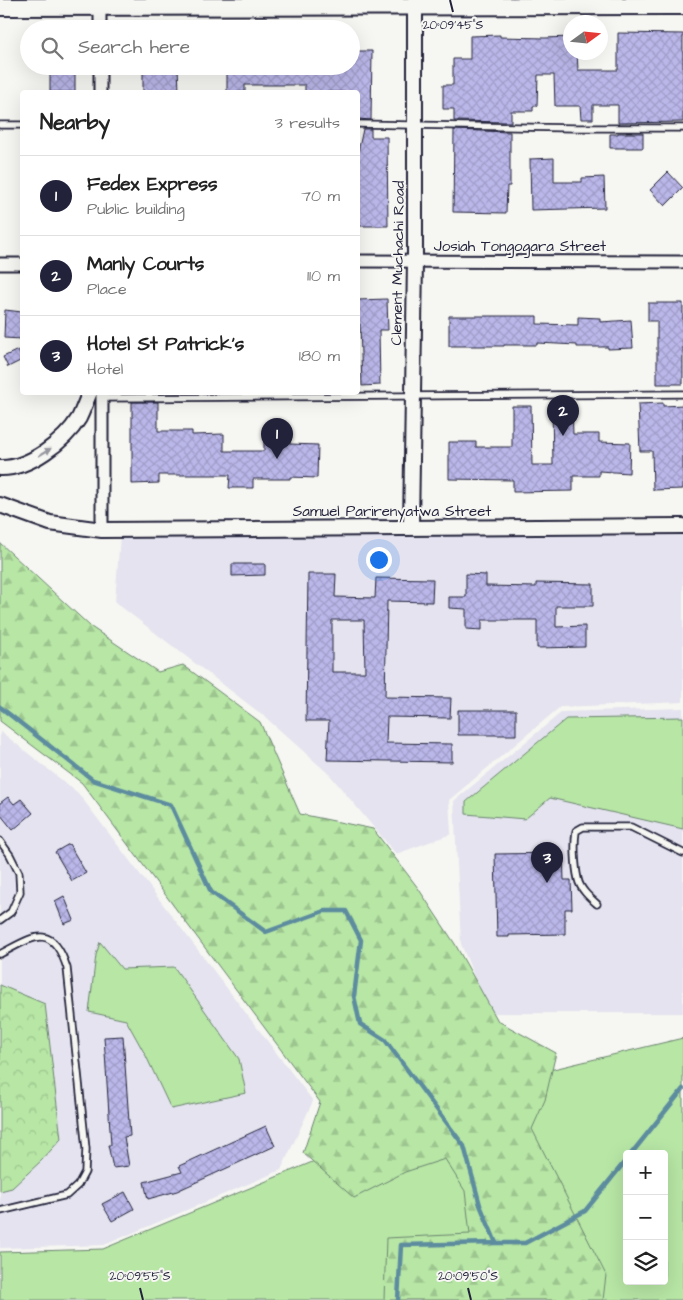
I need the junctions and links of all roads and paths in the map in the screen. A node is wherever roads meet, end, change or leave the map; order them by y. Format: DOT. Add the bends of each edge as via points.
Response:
graph roads {
  1 [pos="415,3"];
  2 [pos="100,4"];
  3 [pos="683,6"];
  4 [pos="0,7"];
  5 [pos="100,20"];
  6 [pos="100,75"];
  7 [pos="100,90"];
  8 [pos="360,124"];
  9 [pos="415,124"];
  10 [pos="0,125"];
  11 [pos="20,125"];
  12 [pos="683,128"];
  13 [pos="360,261"];
  14 [pos="415,261"];
  15 [pos="683,262"];
  16 [pos="0,264"];
  17 [pos="20,264"];
  18 [pos="360,394"];
  19 [pos="412,394"];
  20 [pos="683,394"];
  21 [pos="97,395"];
  22 [pos="98,395"];
  23 [pos="0,468"];
  24 [pos="1,507"];
  25 [pos="683,526"];
  26 [pos="412,527"];
  27 [pos="102,530"];
  28 [pos="0,841"];
  29 [pos="683,853"];
  30 [pos="597,904"];
  31 [pos="0,920"];
  32 [pos="0,954"];
  33 [pos="0,1211"];
  1 -- 2 [label="main road"];
  1 -- 3 [label="main road"];
  1 -- 9 [label="street, Clement Muchachi Road"];
  2 -- 4 [label="main road"];
  2 -- 5 [label="street"];
  6 -- 7 [label="street"];
  8 -- 9 [label="lane"];
  9 -- 12 [label="lane"];
  9 -- 14 [label="street, Clement Muchachi Road"];
  10 -- 11 [label="lane"];
  13 -- 14 [label="street, Josiah Tongogara Street"];
  14 -- 15 [label="street, Josiah Tongogara Street"];
  14 -- 19 [label="street, Clement Muchachi Road"];
  16 -- 17 [label="street"];
  18 -- 19 [label="lane"];
  19 -- 20 [label="lane"];
  19 -- 26 [label="street, Clement Muchachi Road"];
  23 -- 21 [label="street, one-way" via="26,464 55,446"];
  22 -- 27 [label="street"];
  24 -- 27 [label="street, Samuel Parirenyatwa Street" via="50,523"];
  25 -- 26 [label="street, Samuel Parirenyatwa Street"];
  26 -- 27 [label="street, Samuel Parirenyatwa Street"];
  28 -- 31 [label="lane" via="19,873 20,892 11,912"];
  29 -- 30 [label="lane" via="631,827 583,827 576,831 578,880"];
  32 -- 33 [label="lane" via="37,936 46,937 62,954 67,968 86,1157 85,1172 67,1195"];
}
